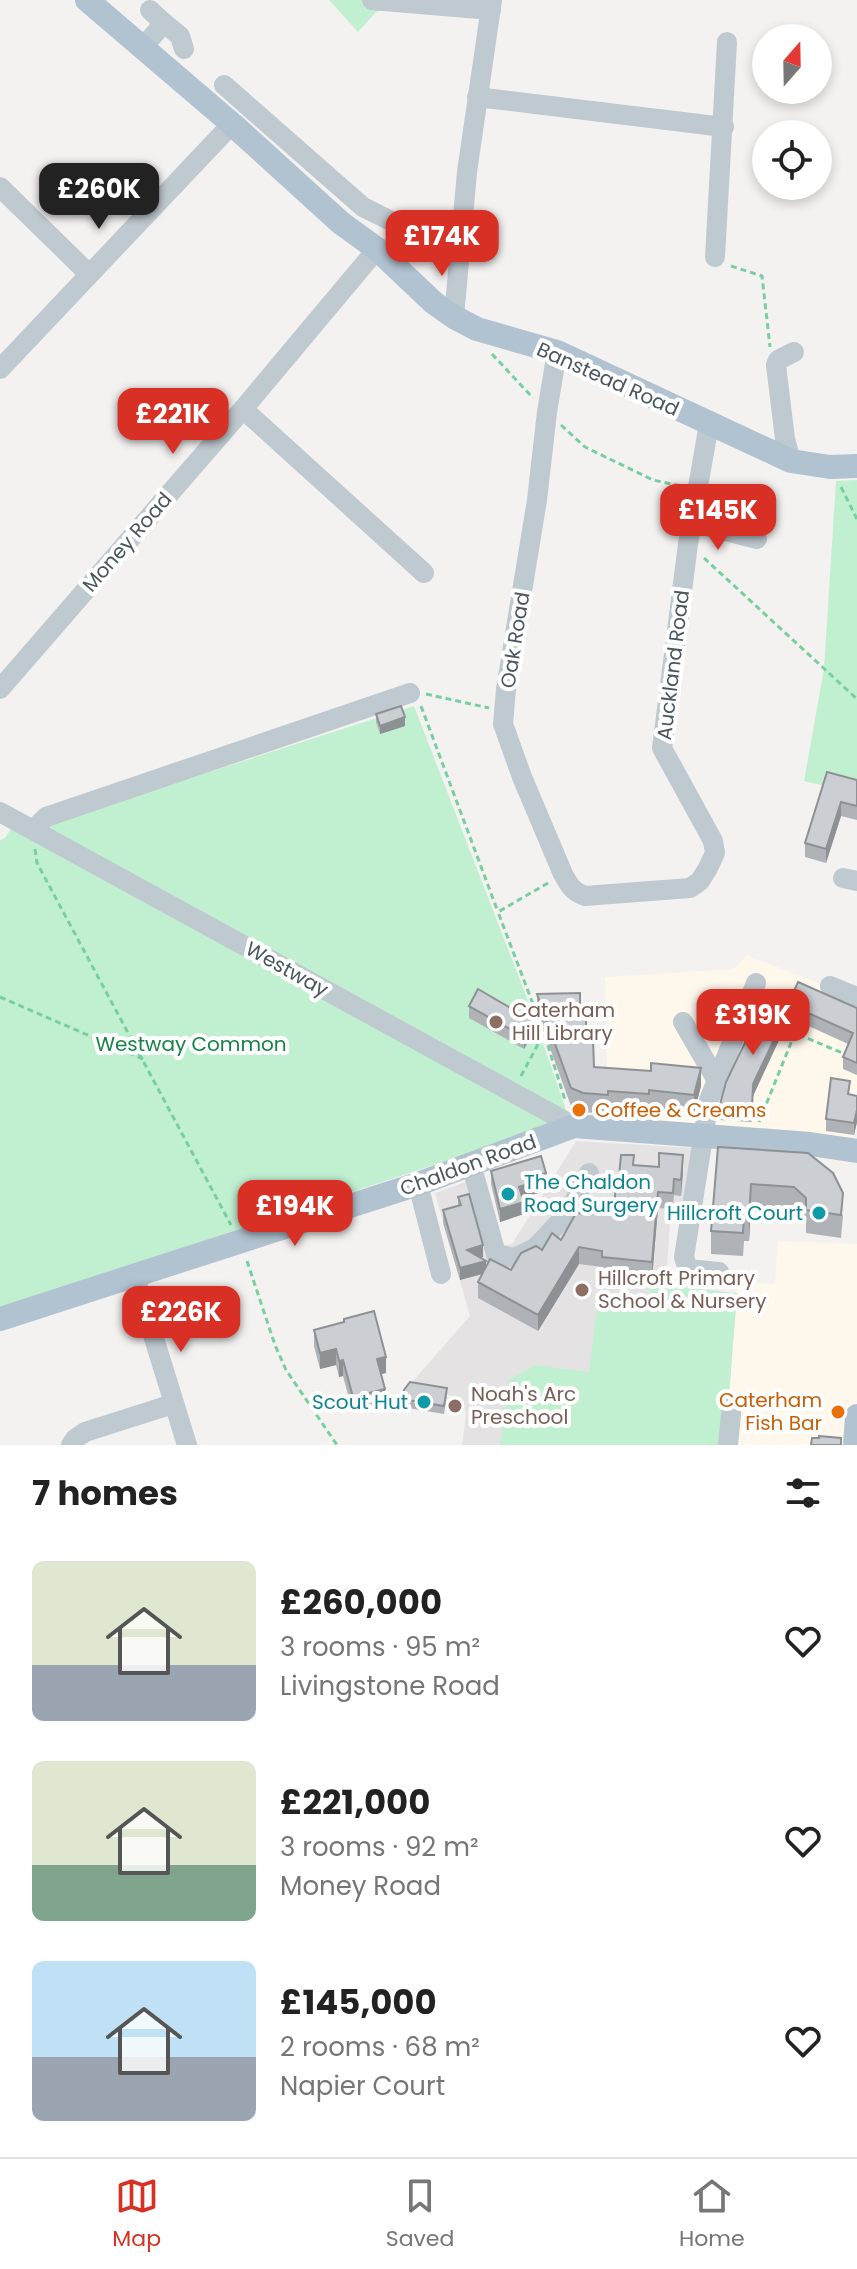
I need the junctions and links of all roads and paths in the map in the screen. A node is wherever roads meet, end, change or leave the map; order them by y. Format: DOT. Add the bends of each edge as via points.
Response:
graph roads {
  1 [pos="87,0"];
  2 [pos="372,0"];
  3 [pos="492,5"];
  4 [pos="727,42"];
  5 [pos="143,47"];
  6 [pos="184,49"];
  7 [pos="224,85"];
  8 [pos="477,97"];
  9 [pos="232,124"];
  10 [pos="724,127"];
  11 [pos="0,187"];
  12 [pos="462,227"];
  13 [pos="377,249"];
  14 [pos="715,257"];
  15 [pos="89,274"];
  16 [pos="454,317"];
  17 [pos="771,350"];
  18 [pos="557,352"];
  19 [pos="794,352"];
  20 [pos="493,355"];
  21 [pos="0,369"];
  22 [pos="243,409"];
  23 [pos="547,412"];
  24 [pos="709,424"];
  25 [pos="791,461"];
  26 [pos="857,466"];
  27 [pos="830,467"];
  28 [pos="697,489"];
  29 [pos="857,519"];
  30 [pos="691,522"];
  31 [pos="757,539"];
  32 [pos="688,544"];
  33 [pos="424,573"];
  34 [pos="0,689"];
  35 [pos="413,692"];
  36 [pos="857,699"];
  37 [pos="505,711"];
  38 [pos="0,812"];
  39 [pos="33,830"];
  40 [pos="563,874"];
  41 [pos="498,912"];
  42 [pos="756,983"];
  43 [pos="830,986"];
  44 [pos="0,997"];
  45 [pos="857,997"];
  46 [pos="683,1022"];
  47 [pos="544,1033"];
  48 [pos="143,1059"];
  49 [pos="857,1060"];
  50 [pos="716,1079"];
  51 [pos="512,1093"];
  52 [pos="574,1126"];
  53 [pos="705,1135"];
  54 [pos="751,1140"];
  55 [pos="857,1151"];
  56 [pos="471,1164"];
  57 [pos="589,1173"];
  58 [pos="418,1184"];
  59 [pos="240,1241"];
  60 [pos="719,1272"];
  61 [pos="441,1274"];
  62 [pos="135,1277"];
  63 [pos="0,1319"];
  64 [pos="173,1404"];
  65 [pos="732,1404"];
  66 [pos="857,1416"];
  67 [pos="71,1445"];
  68 [pos="187,1445"];
  69 [pos="337,1445"];
  70 [pos="728,1445"];
  71 [pos="855,1445"];
  1 -- 5 [label="main road, Banstead Road"];
  2 -- 3 [label="street"];
  3 -- 8 [label="street"];
  4 -- 10 [label="street"];
  5 -- 6 [label="street" via="157,16 180,36"];
  5 -- 9 [label="main road, Banstead Road"];
  7 -- 12 [label="street" via="363,207 393,222"];
  8 -- 10 [label="street"];
  8 -- 12 [label="street"];
  9 -- 13 [label="main road, Banstead Road"];
  9 -- 15 [label="street"];
  10 -- 14 [label="street"];
  11 -- 15 [label="street"];
  12 -- 16 [label="street"];
  13 -- 16 [label="main road, Banstead Road"];
  13 -- 22 [label="street, Money Road"];
  14 -- 17 [label="path" via="762,276"];
  15 -- 21 [label="street"];
  16 -- 18 [label="main road, Banstead Road"];
  18 -- 23 [label="street, Oak Road"];
  18 -- 24 [label="main road, Banstead Road"];
  19 -- 25 [label="street" via="776,365"];
  20 -- 23 [label="path"];
  22 -- 33 [label="street"];
  22 -- 34 [label="street, Money Road"];
  23 -- 28 [label="path" via="585,447 653,480"];
  23 -- 37 [label="street, Oak Road"];
  24 -- 25 [label="main road, Banstead Road"];
  24 -- 28 [label="street, Auckland Road"];
  25 -- 27 [label="main road, Banstead Road"];
  26 -- 27 [label="main road, Banstead Road"];
  27 -- 29 [label="path"];
  28 -- 30 [label="street, Auckland Road"];
  30 -- 31 [label="street"];
  30 -- 32 [label="street, Auckland Road"];
  32 -- 36 [label="path"];
  32 -- 40 [label="street, Auckland Road" via="662,748 715,853 700,881 690,888 585,896 576,893"];
  35 -- 37 [label="path"];
  35 -- 39 [label="street" via="46,817"];
  35 -- 41 [label="path"];
  37 -- 40 [label="street, Oak Road" via="503,724"];
  38 -- 39 [label="street, Westway"];
  39 -- 48 [label="path" via="37,863"];
  39 -- 51 [label="street, Westway"];
  40 -- 41 [label="path"];
  41 -- 47 [label="path"];
  42 -- 50 [label="street"];
  43 -- 45 [label="street"];
  44 -- 48 [label="path"];
  46 -- 50 [label="street"];
  47 -- 51 [label="path"];
  47 -- 52 [label="path"];
  48 -- 59 [label="path"];
  49 -- 54 [label="path" via="795,1033"];
  50 -- 53 [label="street"];
  51 -- 52 [label="street, Westway"];
  52 -- 53 [label="main road, Chaldon Road" via="601,1122"];
  52 -- 56 [label="main road, Chaldon Road"];
  53 -- 54 [label="main road, Chaldon Road"];
  53 -- 60 [label="street" via="684,1257 688,1269"];
  54 -- 55 [label="main road, Chaldon Road"];
  56 -- 57 [label="street" via="496,1254 514,1258 535,1248 568,1213"];
  56 -- 58 [label="main road, Chaldon Road"];
  58 -- 59 [label="main road, Chaldon Road"];
  58 -- 61 [label="street"];
  59 -- 62 [label="main road, Chaldon Road"];
  59 -- 69 [label="path" via="286,1370"];
  62 -- 63 [label="main road, Chaldon Road"];
  62 -- 64 [label="street"];
  64 -- 67 [label="street" via="85,1432"];
  64 -- 68 [label="street"];
  65 -- 70 [label="street"];
  66 -- 71 [label="main road"];
}
